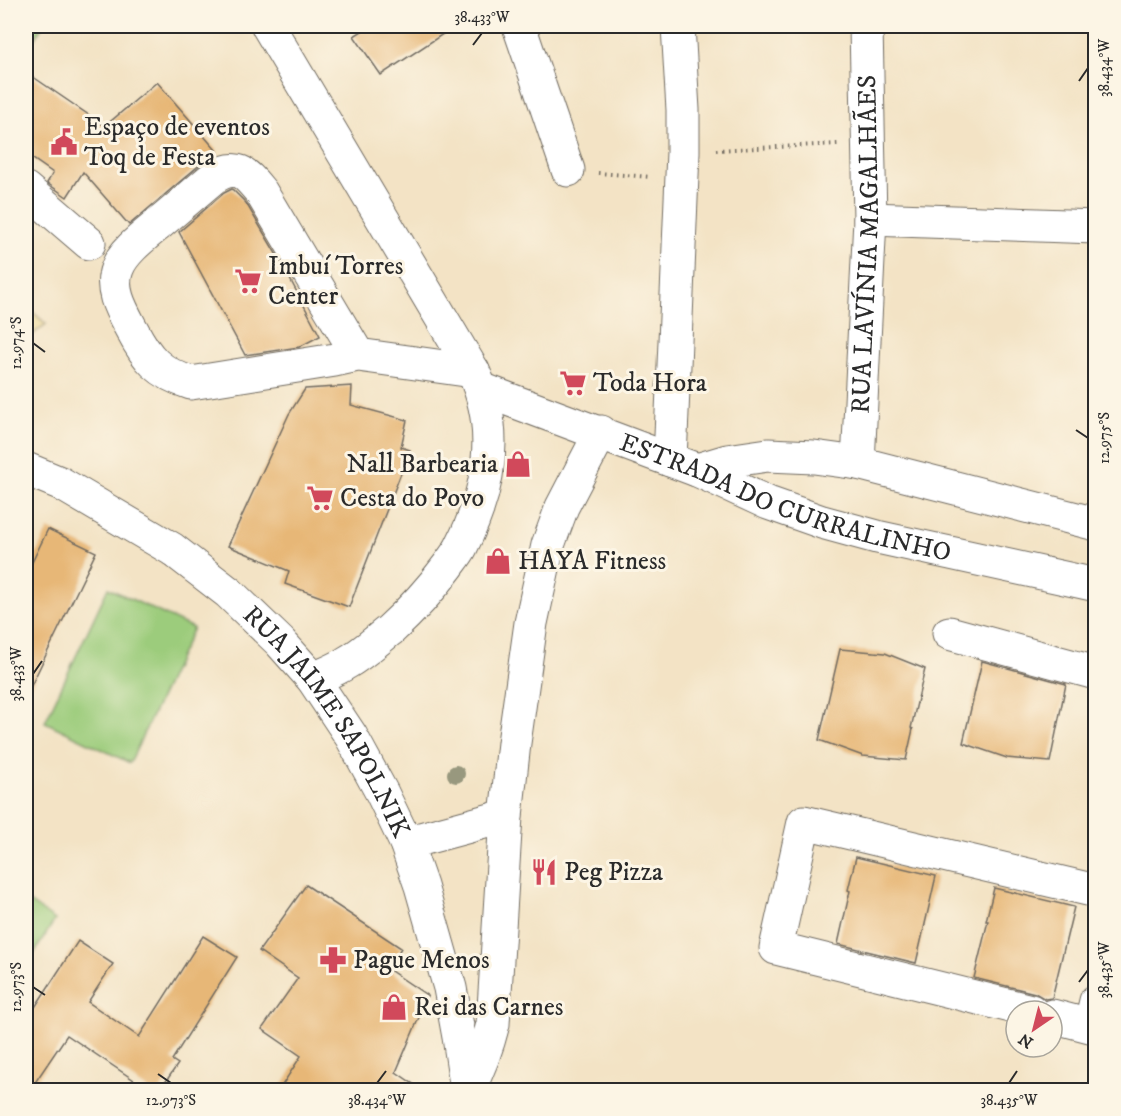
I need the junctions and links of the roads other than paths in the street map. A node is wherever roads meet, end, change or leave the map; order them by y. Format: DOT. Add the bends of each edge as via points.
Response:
graph roads {
  1 [pos="267,26"];
  2 [pos="519,26"];
  3 [pos="678,26"];
  4 [pos="866,26"];
  5 [pos="568,170"];
  6 [pos="26,189"];
  7 [pos="870,219"];
  8 [pos="1095,227"];
  9 [pos="89,243"];
  10 [pos="358,355"];
  11 [pos="477,380"];
  12 [pos="601,432"];
  13 [pos="858,462"];
  14 [pos="683,465"];
  15 [pos="26,469"];
  16 [pos="1095,524"];
  17 [pos="1095,585"];
  18 [pos="949,633"];
  19 [pos="1095,673"];
  20 [pos="313,679"];
  21 [pos="506,816"];
  22 [pos="406,843"];
  23 [pos="1095,891"];
  24 [pos="1095,1001"];
  25 [pos="1004,1004"];
  26 [pos="1064,1019"];
  27 [pos="467,1090"];
  1 -- 11 [label="street"];
  2 -- 5 [label="street"];
  3 -- 14 [label="street" via="683,110"];
  4 -- 7 [label="street, RUA LAVÍNIA MAGALHÃES"];
  6 -- 9 [label="street"];
  7 -- 8 [label="street"];
  7 -- 13 [label="street, RUA LAVÍNIA MAGALHÃES"];
  10 -- 10 [label="street, ESTRADA DO CURRALINHO" via="191,383 175,378 142,349 118,305 114,287 117,268 129,250 214,177 226,170 238,170 261,192"];
  10 -- 11 [label="street, ESTRADA DO CURRALINHO"];
  11 -- 12 [label="street, ESTRADA DO CURRALINHO"];
  11 -- 20 [label="street" via="487,413 487,473 478,507 460,548 435,584 405,616 347,663"];
  12 -- 14 [label="street, ESTRADA DO CURRALINHO"];
  12 -- 21 [label="street, RUA JAIME SAPOLNIK" via="562,507 548,545 531,623"];
  13 -- 14 [label="street" via="768,455"];
  13 -- 16 [label="street"];
  14 -- 17 [label="street, ESTRADA DO CURRALINHO" via="822,522"];
  15 -- 20 [label="street, RUA JAIME SAPOLNIK" via="60,483 172,549 229,593"];
  18 -- 19 [label="street"];
  20 -- 22 [label="street, RUA JAIME SAPOLNIK" via="351,736"];
  21 -- 22 [label="street"];
  21 -- 27 [label="street, RUA JAIME SAPOLNIK" via="493,1024 480,1069"];
  22 -- 27 [label="street, RUA JAIME SAPOLNIK" via="450,988"];
  23 -- 25 [label="street" via="804,822 776,948"];
  24 -- 26 [label="street" via="1090,1026"];
}
